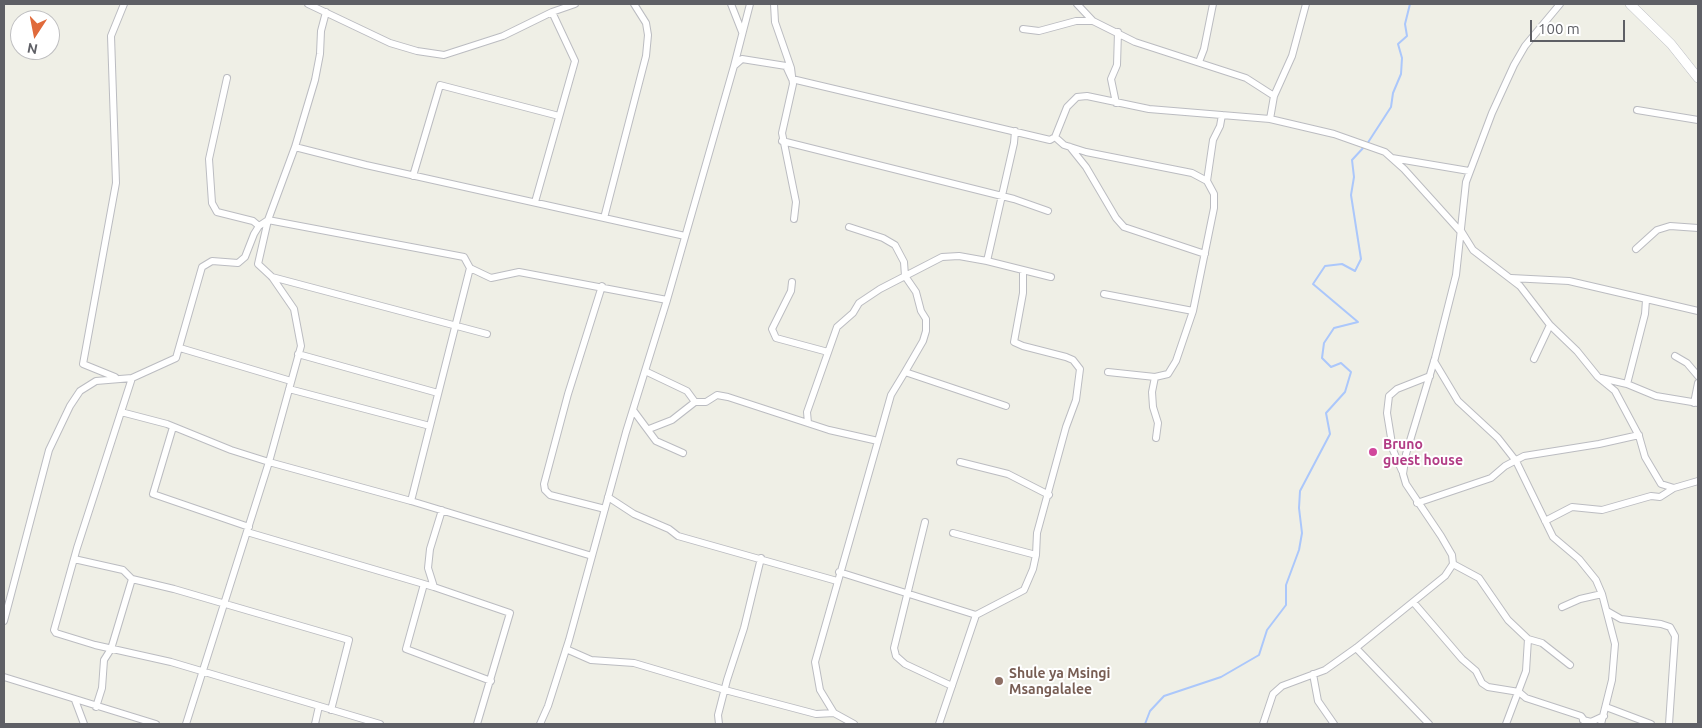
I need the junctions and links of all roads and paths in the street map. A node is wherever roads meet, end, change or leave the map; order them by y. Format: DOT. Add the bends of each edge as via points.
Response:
graph roads {
  1 [pos="124,4"];
  2 [pos="308,4"];
  3 [pos="575,4"];
  4 [pos="634,4"];
  5 [pos="731,4"];
  6 [pos="750,4"];
  7 [pos="774,4"];
  8 [pos="1077,4"];
  9 [pos="1213,4"];
  10 [pos="1306,4"];
  11 [pos="1560,4"];
  12 [pos="1630,4"];
  13 [pos="326,12"];
  14 [pos="552,12"];
  15 [pos="1093,21"];
  16 [pos="1023,28"];
  17 [pos="1118,32"];
  18 [pos="742,33"];
  19 [pos="1199,62"];
  20 [pos="734,66"];
  21 [pos="227,78"];
  22 [pos="792,78"];
  23 [pos="1698,78"];
  24 [pos="1274,96"];
  25 [pos="1116,103"];
  26 [pos="1637,110"];
  27 [pos="1222,115"];
  28 [pos="559,116"];
  29 [pos="1270,119"];
  30 [pos="1698,120"];
  31 [pos="1015,131"];
  32 [pos="1055,137"];
  33 [pos="782,141"];
  34 [pos="295,147"];
  35 [pos="1070,147"];
  36 [pos="1391,158"];
  37 [pos="1470,171"];
  38 [pos="414,176"];
  39 [pos="1207,181"];
  40 [pos="1003,197"];
  41 [pos="535,202"];
  42 [pos="1048,211"];
  43 [pos="604,218"];
  44 [pos="794,219"];
  45 [pos="268,220"];
  46 [pos="259,226"];
  47 [pos="849,227"];
  48 [pos="1698,228"];
  49 [pos="1460,230"];
  50 [pos="685,236"];
  51 [pos="1636,250"];
  52 [pos="1205,254"];
  53 [pos="987,261"];
  54 [pos="470,268"];
  55 [pos="1023,271"];
  56 [pos="905,276"];
  57 [pos="272,277"];
  58 [pos="1051,277"];
  59 [pos="1511,278"];
  60 [pos="792,282"];
  61 [pos="602,286"];
  62 [pos="1104,294"];
  63 [pos="667,300"];
  64 [pos="1646,300"];
  65 [pos="1193,311"];
  66 [pos="1698,311"];
  67 [pos="1550,325"];
  68 [pos="455,326"];
  69 [pos="487,334"];
  70 [pos="180,348"];
  71 [pos="828,352"];
  72 [pos="298,354"];
  73 [pos="1675,356"];
  74 [pos="1534,359"];
  75 [pos="1434,361"];
  76 [pos="645,372"];
  77 [pos="905,372"];
  78 [pos="1108,372"];
  79 [pos="1698,374"];
  80 [pos="1430,376"];
  81 [pos="1155,377"];
  82 [pos="1598,377"];
  83 [pos="132,378"];
  84 [pos="120,379"];
  85 [pos="291,381"];
  86 [pos="1698,383"];
  87 [pos="1628,384"];
  88 [pos="289,390"];
  89 [pos="438,393"];
  90 [pos="695,402"];
  91 [pos="1696,403"];
  92 [pos="1006,406"];
  93 [pos="633,410"];
  94 [pos="121,412"];
  95 [pos="808,423"];
  96 [pos="430,426"];
  97 [pos="173,427"];
  98 [pos="649,429"];
  99 [pos="1639,435"];
  100 [pos="1156,438"];
  101 [pos="878,441"];
  102 [pos="683,453"];
  103 [pos="1515,460"];
  104 [pos="269,462"];
  105 [pos="960,462"];
  106 [pos="1403,474"];
  107 [pos="1698,481"];
  108 [pos="1674,488"];
  109 [pos="1049,495"];
  110 [pos="608,497"];
  111 [pos="412,501"];
  112 [pos="1417,503"];
  113 [pos="605,509"];
  114 [pos="442,510"];
  115 [pos="1544,520"];
  116 [pos="926,522"];
  117 [pos="248,530"];
  118 [pos="953,533"];
  119 [pos="1036,554"];
  120 [pos="592,556"];
  121 [pos="761,558"];
  122 [pos="74,559"];
  123 [pos="1453,564"];
  124 [pos="840,572"];
  125 [pos="132,579"];
  126 [pos="837,581"];
  127 [pos="424,584"];
  128 [pos="434,587"];
  129 [pos="909,594"];
  130 [pos="1602,594"];
  131 [pos="225,604"];
  132 [pos="1414,604"];
  133 [pos="1562,607"];
  134 [pos="1607,611"];
  135 [pos="976,616"];
  136 [pos="4,621"];
  137 [pos="1528,639"];
  138 [pos="111,648"];
  139 [pos="566,648"];
  140 [pos="1356,648"];
  141 [pos="1570,665"];
  142 [pos="204,672"];
  143 [pos="1313,674"];
  144 [pos="4,677"];
  145 [pos="491,681"];
  146 [pos="952,686"];
  147 [pos="725,690"];
  148 [pos="1519,692"];
  149 [pos="74,700"];
  150 [pos="319,706"];
  151 [pos="96,707"];
  152 [pos="1606,707"];
  153 [pos="330,710"];
  154 [pos="834,713"];
  155 [pos="1604,716"];
  156 [pos="1585,722"];
  157 [pos="84,724"];
  158 [pos="156,724"];
  159 [pos="186,724"];
  160 [pos="315,724"];
  161 [pos="380,724"];
  162 [pos="477,724"];
  163 [pos="540,724"];
  164 [pos="719,724"];
  165 [pos="854,724"];
  166 [pos="939,724"];
  167 [pos="1262,724"];
  168 [pos="1334,724"];
  169 [pos="1429,724"];
  170 [pos="1506,724"];
  171 [pos="1601,724"];
  172 [pos="1651,724"];
  173 [pos="1668,724"];
  1 -- 84 [label="street" via="110,36 116,183 83,364"];
  2 -- 13 [label="street"];
  3 -- 14 [label="street"];
  4 -- 43 [label="street" via="646,23 646,56"];
  5 -- 18 [label="street"];
  6 -- 18 [label="street"];
  7 -- 22 [label="street" via="775,22"];
  8 -- 15 [label="street"];
  9 -- 19 [label="street"];
  10 -- 24 [label="street" via="1292,56"];
  11 -- 37 [label="street" via="1529,40 1514,65"];
  12 -- 23 [label="main road" via="1671,44"];
  13 -- 14 [label="street" via="390,43 444,55 503,36"];
  13 -- 34 [label="street" via="315,80"];
  14 -- 28 [label="street" via="575,61"];
  15 -- 16 [label="street" via="1038,31"];
  15 -- 17 [label="street"];
  17 -- 19 [label="street" via="1135,42"];
  17 -- 25 [label="street" via="1117,65 1111,79"];
  18 -- 20 [label="street"];
  19 -- 24 [label="street" via="1246,78"];
  20 -- 22 [label="street" via="742,59 786,66"];
  20 -- 50 [label="street"];
  21 -- 46 [label="street" via="209,159 212,203 217,212 253,221"];
  22 -- 31 [label="street"];
  22 -- 33 [label="street"];
  24 -- 29 [label="street"];
  25 -- 27 [label="street"];
  25 -- 32 [label="street" via="1078,97 1067,107"];
  26 -- 30 [label="street"];
  27 -- 29 [label="street"];
  27 -- 39 [label="street" via="1213,140"];
  28 -- 38 [label="street" via="440,85"];
  28 -- 41 [label="street"];
  29 -- 36 [label="street" via="1342,137 1384,152"];
  31 -- 32 [label="street" via="1050,140"];
  31 -- 40 [label="street"];
  32 -- 35 [label="street"];
  33 -- 40 [label="street"];
  33 -- 44 [label="street" via="796,202"];
  34 -- 38 [label="street"];
  34 -- 45 [label="street"];
  35 -- 39 [label="street" via="1192,173"];
  35 -- 52 [label="street" via="1124,227"];
  36 -- 37 [label="street"];
  36 -- 49 [label="street"];
  37 -- 49 [label="street"];
  38 -- 41 [label="street"];
  39 -- 52 [label="street" via="1214,194 1214,208"];
  40 -- 42 [label="street"];
  40 -- 53 [label="street"];
  41 -- 43 [label="street"];
  43 -- 50 [label="street"];
  45 -- 46 [label="street"];
  45 -- 54 [label="street" via="464,258"];
  45 -- 57 [label="street" via="258,264"];
  46 -- 70 [label="street" via="245,257 238,263 212,261 202,267"];
  47 -- 56 [label="street" via="895,245 904,262"];
  48 -- 51 [label="street" via="1670,226 1657,230"];
  49 -- 59 [label="street" via="1473,250"];
  49 -- 75 [label="street" via="1456,275"];
  50 -- 63 [label="street"];
  52 -- 65 [label="street"];
  53 -- 55 [label="street"];
  53 -- 56 [label="street" via="959,256 942,257"];
  54 -- 61 [label="street" via="491,278 519,272"];
  54 -- 68 [label="street"];
  55 -- 58 [label="street"];
  55 -- 109 [label="street" via="1023,293 1014,342 1066,357 1080,369 1076,400"];
  56 -- 71 [label="street" via="859,303 837,327"];
  56 -- 77 [label="street" via="916,292 926,319 926,331"];
  57 -- 68 [label="street"];
  57 -- 72 [label="street" via="294,310 301,346"];
  59 -- 64 [label="street" via="1570,282"];
  59 -- 67 [label="street"];
  60 -- 71 [label="street" via="772,329 776,338"];
  61 -- 63 [label="street"];
  61 -- 113 [label="street" via="544,484 550,494"];
  62 -- 65 [label="street"];
  63 -- 76 [label="street"];
  64 -- 66 [label="street"];
  64 -- 87 [label="street"];
  65 -- 81 [label="street" via="1176,361 1168,374"];
  67 -- 74 [label="street"];
  67 -- 82 [label="street"];
  68 -- 69 [label="street"];
  68 -- 89 [label="street"];
  70 -- 83 [label="street" via="173,361"];
  70 -- 85 [label="street"];
  71 -- 95 [label="street" via="807,412"];
  72 -- 85 [label="street"];
  72 -- 89 [label="street"];
  73 -- 79 [label="street"];
  75 -- 80 [label="street"];
  75 -- 103 [label="street" via="1458,401 1498,438"];
  76 -- 90 [label="street" via="687,391"];
  76 -- 93 [label="street"];
  77 -- 92 [label="street"];
  77 -- 101 [label="street" via="891,395"];
  78 -- 81 [label="street"];
  80 -- 106 [label="street"];
  80 -- 106 [label="street" via="1397,389 1389,396 1387,413 1393,450"];
  81 -- 100 [label="street" via="1152,392 1158,423"];
  82 -- 87 [label="street"];
  82 -- 99 [label="street" via="1616,391"];
  83 -- 84 [label="street"];
  83 -- 94 [label="street"];
  84 -- 136 [label="street" via="90,384 80,392 65,416 49,450"];
  85 -- 88 [label="street"];
  86 -- 91 [label="street"];
  87 -- 91 [label="street" via="1656,396"];
  88 -- 96 [label="street"];
  88 -- 104 [label="street"];
  89 -- 96 [label="street"];
  90 -- 95 [label="street" via="728,397"];
  90 -- 98 [label="street" via="672,420"];
  93 -- 98 [label="street"];
  93 -- 110 [label="street"];
  94 -- 97 [label="street"];
  94 -- 122 [label="street"];
  95 -- 101 [label="street"];
  96 -- 111 [label="street"];
  97 -- 104 [label="street"];
  97 -- 117 [label="street" via="153,494"];
  98 -- 102 [label="street" via="656,441"];
  99 -- 103 [label="street"];
  99 -- 108 [label="street" via="1644,457 1661,484"];
  101 -- 124 [label="street"];
  103 -- 112 [label="street" via="1491,478"];
  103 -- 115 [label="street"];
  104 -- 111 [label="street"];
  104 -- 117 [label="street"];
  105 -- 109 [label="street" via="1008,474"];
  106 -- 112 [label="street"];
  107 -- 108 [label="street"];
  108 -- 115 [label="street" via="1660,497 1651,496 1606,510 1572,507"];
  109 -- 119 [label="street" via="1038,533"];
  110 -- 113 [label="street"];
  110 -- 121 [label="street" via="678,536"];
  111 -- 114 [label="street"];
  112 -- 123 [label="street" via="1441,536 1452,555"];
  113 -- 120 [label="street"];
  114 -- 120 [label="street"];
  114 -- 128 [label="street" via="430,549 428,568"];
  115 -- 130 [label="street" via="1553,537 1596,580"];
  116 -- 129 [label="street"];
  117 -- 127 [label="street"];
  117 -- 131 [label="street"];
  118 -- 119 [label="street"];
  119 -- 135 [label="street" via="1024,590"];
  120 -- 139 [label="street"];
  121 -- 126 [label="street"];
  121 -- 147 [label="street"];
  122 -- 125 [label="street" via="124,570"];
  122 -- 138 [label="street" via="54,630"];
  123 -- 132 [label="street" via="1445,576"];
  123 -- 137 [label="street" via="1479,578 1508,620"];
  124 -- 126 [label="street"];
  124 -- 129 [label="street"];
  125 -- 131 [label="street"];
  125 -- 138 [label="street"];
  126 -- 154 [label="street" via="814,668 820,690"];
  127 -- 128 [label="street"];
  127 -- 145 [label="street" via="406,649"];
  128 -- 145 [label="street" via="510,613"];
  129 -- 135 [label="street"];
  129 -- 146 [label="street" via="894,648 896,656 905,664"];
  130 -- 133 [label="street"];
  130 -- 134 [label="street"];
  131 -- 142 [label="street"];
  131 -- 153 [label="street" via="349,640"];
  132 -- 140 [label="street" via="1391,618"];
  132 -- 148 [label="street" via="1476,671 1482,683 1496,690"];
  134 -- 152 [label="street" via="1615,644"];
  134 -- 173 [label="street" via="1621,618 1670,627 1675,636"];
  135 -- 146 [label="street"];
  137 -- 141 [label="street" via="1542,643"];
  137 -- 148 [label="street" via="1526,671"];
  138 -- 142 [label="street"];
  138 -- 151 [label="street" via="104,660 102,688"];
  139 -- 147 [label="street" via="591,660 634,663"];
  139 -- 163 [label="street"];
  140 -- 143 [label="street" via="1325,670"];
  140 -- 169 [label="street"];
  142 -- 150 [label="street"];
  142 -- 159 [label="street"];
  143 -- 167 [label="street" via="1282,686 1273,694"];
  143 -- 168 [label="street" via="1318,702"];
  144 -- 149 [label="street"];
  145 -- 162 [label="street"];
  146 -- 166 [label="street"];
  147 -- 154 [label="street" via="816,714"];
  147 -- 164 [label="street" via="718,715"];
  148 -- 156 [label="street" via="1526,698 1581,716"];
  148 -- 170 [label="street"];
  149 -- 151 [label="street"];
  149 -- 157 [label="street"];
  150 -- 153 [label="street"];
  150 -- 160 [label="street"];
  151 -- 158 [label="street"];
  152 -- 155 [label="street"];
  152 -- 172 [label="street"];
  153 -- 161 [label="street"];
  154 -- 165 [label="street"];
  155 -- 156 [label="street"];
  155 -- 171 [label="street"];
}
